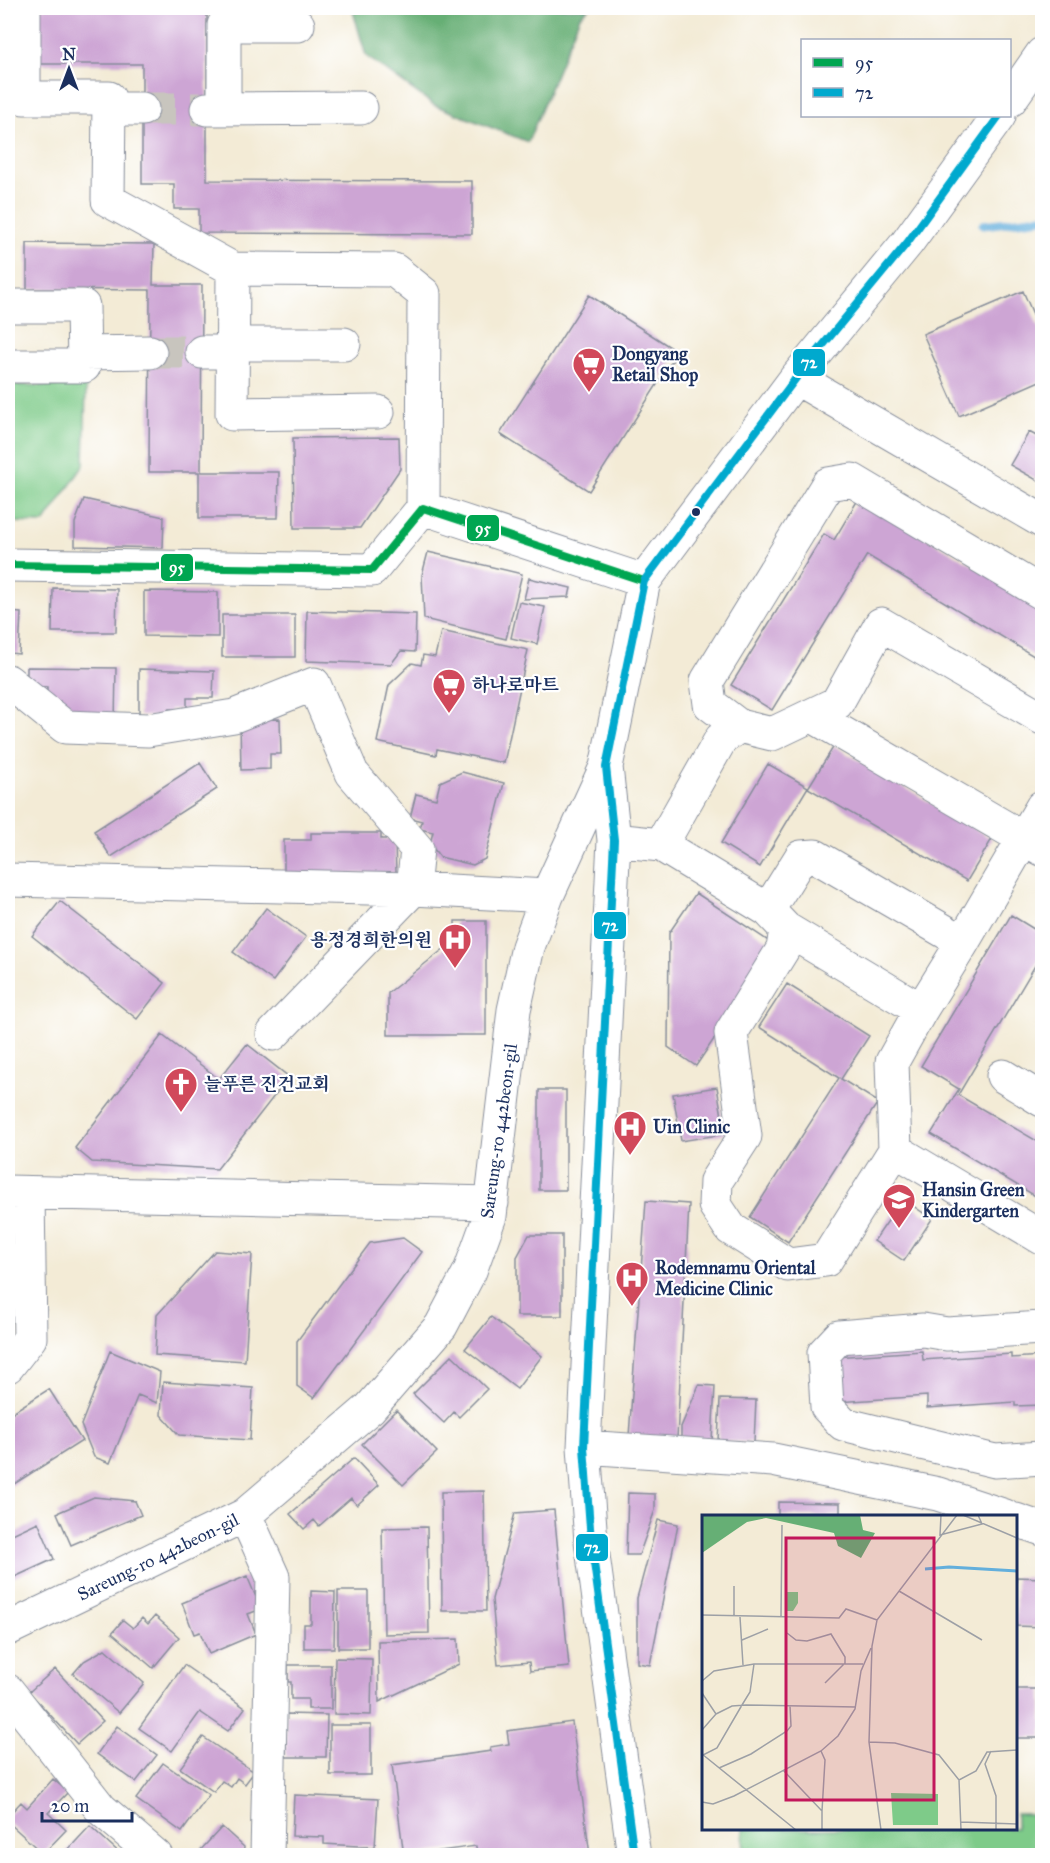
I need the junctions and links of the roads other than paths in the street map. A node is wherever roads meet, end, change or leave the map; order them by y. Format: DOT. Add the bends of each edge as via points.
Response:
graph roads {
  1 [pos="24,8"];
  2 [pos="235,16"];
  3 [pos="298,25"];
  4 [pos="1042,54"];
  5 [pos="1011,99"];
  6 [pos="16,106"];
  7 [pos="361,108"];
  8 [pos="109,109"];
  9 [pos="142,109"];
  10 [pos="998,117"];
  11 [pos="233,269"];
  12 [pos="8,306"];
  13 [pos="344,344"];
  14 [pos="222,349"];
  15 [pos="150,352"];
  16 [pos="84,353"];
  17 [pos="8,366"];
  18 [pos="796,378"];
  19 [pos="378,412"];
  20 [pos="423,508"];
  21 [pos="1042,521"];
  22 [pos="8,566"];
  23 [pos="644,581"];
  24 [pos="1042,593"];
  25 [pos="8,681"];
  26 [pos="813,716"];
  27 [pos="1042,718"];
  28 [pos="739,726"];
  29 [pos="606,767"];
  30 [pos="1042,807"];
  31 [pos="614,840"];
  32 [pos="1033,843"];
  33 [pos="661,845"];
  34 [pos="8,880"];
  35 [pos="413,889"];
  36 [pos="547,896"];
  37 [pos="777,920"];
  38 [pos="963,942"];
  39 [pos="921,1010"];
  40 [pos="273,1034"];
  41 [pos="1003,1076"];
  42 [pos="1042,1100"];
  43 [pos="895,1150"];
  44 [pos="18,1193"];
  45 [pos="492,1203"];
  46 [pos="1042,1238"];
  47 [pos="1042,1328"];
  48 [pos="8,1366"];
  49 [pos="584,1447"];
  50 [pos="1042,1458"];
  51 [pos="245,1515"];
  52 [pos="1002,1515"];
  53 [pos="1017,1520"];
  54 [pos="1042,1529"];
  55 [pos="8,1629"];
  56 [pos="8,1691"];
  57 [pos="156,1856"];
  58 [pos="267,1856"];
  59 [pos="634,1856"];
  1 -- 6 [label="street"];
  2 -- 3 [label="street"];
  2 -- 7 [label="street" via="224,25 215,109"];
  4 -- 5 [label="street"];
  6 -- 8 [label="street" via="109,98"];
  8 -- 9 [label="street"];
  8 -- 11 [label="street" via="108,200"];
  10 -- 18 [label="street" via="907,243"];
  11 -- 14 [label="street"];
  11 -- 20 [label="street" via="394,270 423,294"];
  12 -- 16 [label="street" via="83,306"];
  13 -- 14 [label="street"];
  14 -- 19 [label="street" via="232,414"];
  15 -- 16 [label="street"];
  16 -- 17 [label="street" via="84,366"];
  18 -- 21 [label="street"];
  18 -- 23 [label="street"];
  20 -- 22 [label="street" via="372,570"];
  20 -- 23 [label="street"];
  23 -- 29 [label="street"];
  24 -- 28 [label="street" via="852,480 828,484 707,681 710,704"];
  25 -- 35 [label="street" via="65,727 148,730 234,716 314,684 352,773 417,849"];
  26 -- 27 [label="street" via="837,703 881,624"];
  26 -- 28 [label="street" via="772,734"];
  26 -- 32 [label="street"];
  28 -- 33 [label="street" via="721,739"];
  29 -- 31 [label="street"];
  29 -- 36 [label="street, Sareung-ro 442beon-gil"];
  30 -- 32 [label="street"];
  31 -- 33 [label="street"];
  31 -- 49 [label="street"];
  32 -- 38 [label="street"];
  33 -- 37 [label="street"];
  34 -- 35 [label="street"];
  35 -- 36 [label="street"];
  35 -- 40 [label="street"];
  36 -- 45 [label="street, Sareung-ro 442beon-gil" via="528,947 514,1010"];
  37 -- 38 [label="street" via="801,857 815,856"];
  37 -- 39 [label="street"];
  37 -- 43 [label="street" via="783,949 731,1033 745,1136 716,1181 715,1205 731,1229 788,1265 826,1260"];
  38 -- 39 [label="street"];
  39 -- 43 [label="street" via="892,1062"];
  41 -- 42 [label="street"];
  43 -- 46 [label="street"];
  44 -- 45 [label="street"];
  44 -- 48 [label="street" via="30,1338"];
  45 -- 51 [label="street, Sareung-ro 442beon-gil" via="470,1271 441,1326 369,1408"];
  47 -- 50 [label="street" via="947,1334 923,1330 839,1337 824,1353 827,1407 843,1424 995,1461"];
  49 -- 52 [label="street" via="773,1460 938,1494"];
  49 -- 59 [label="street" via="591,1541"];
  51 -- 55 [label="street, Sareung-ro 442beon-gil"];
  51 -- 58 [label="street" via="273,1577"];
  53 -- 54 [label="street"];
  56 -- 57 [label="street" via="101,1809"];
}
